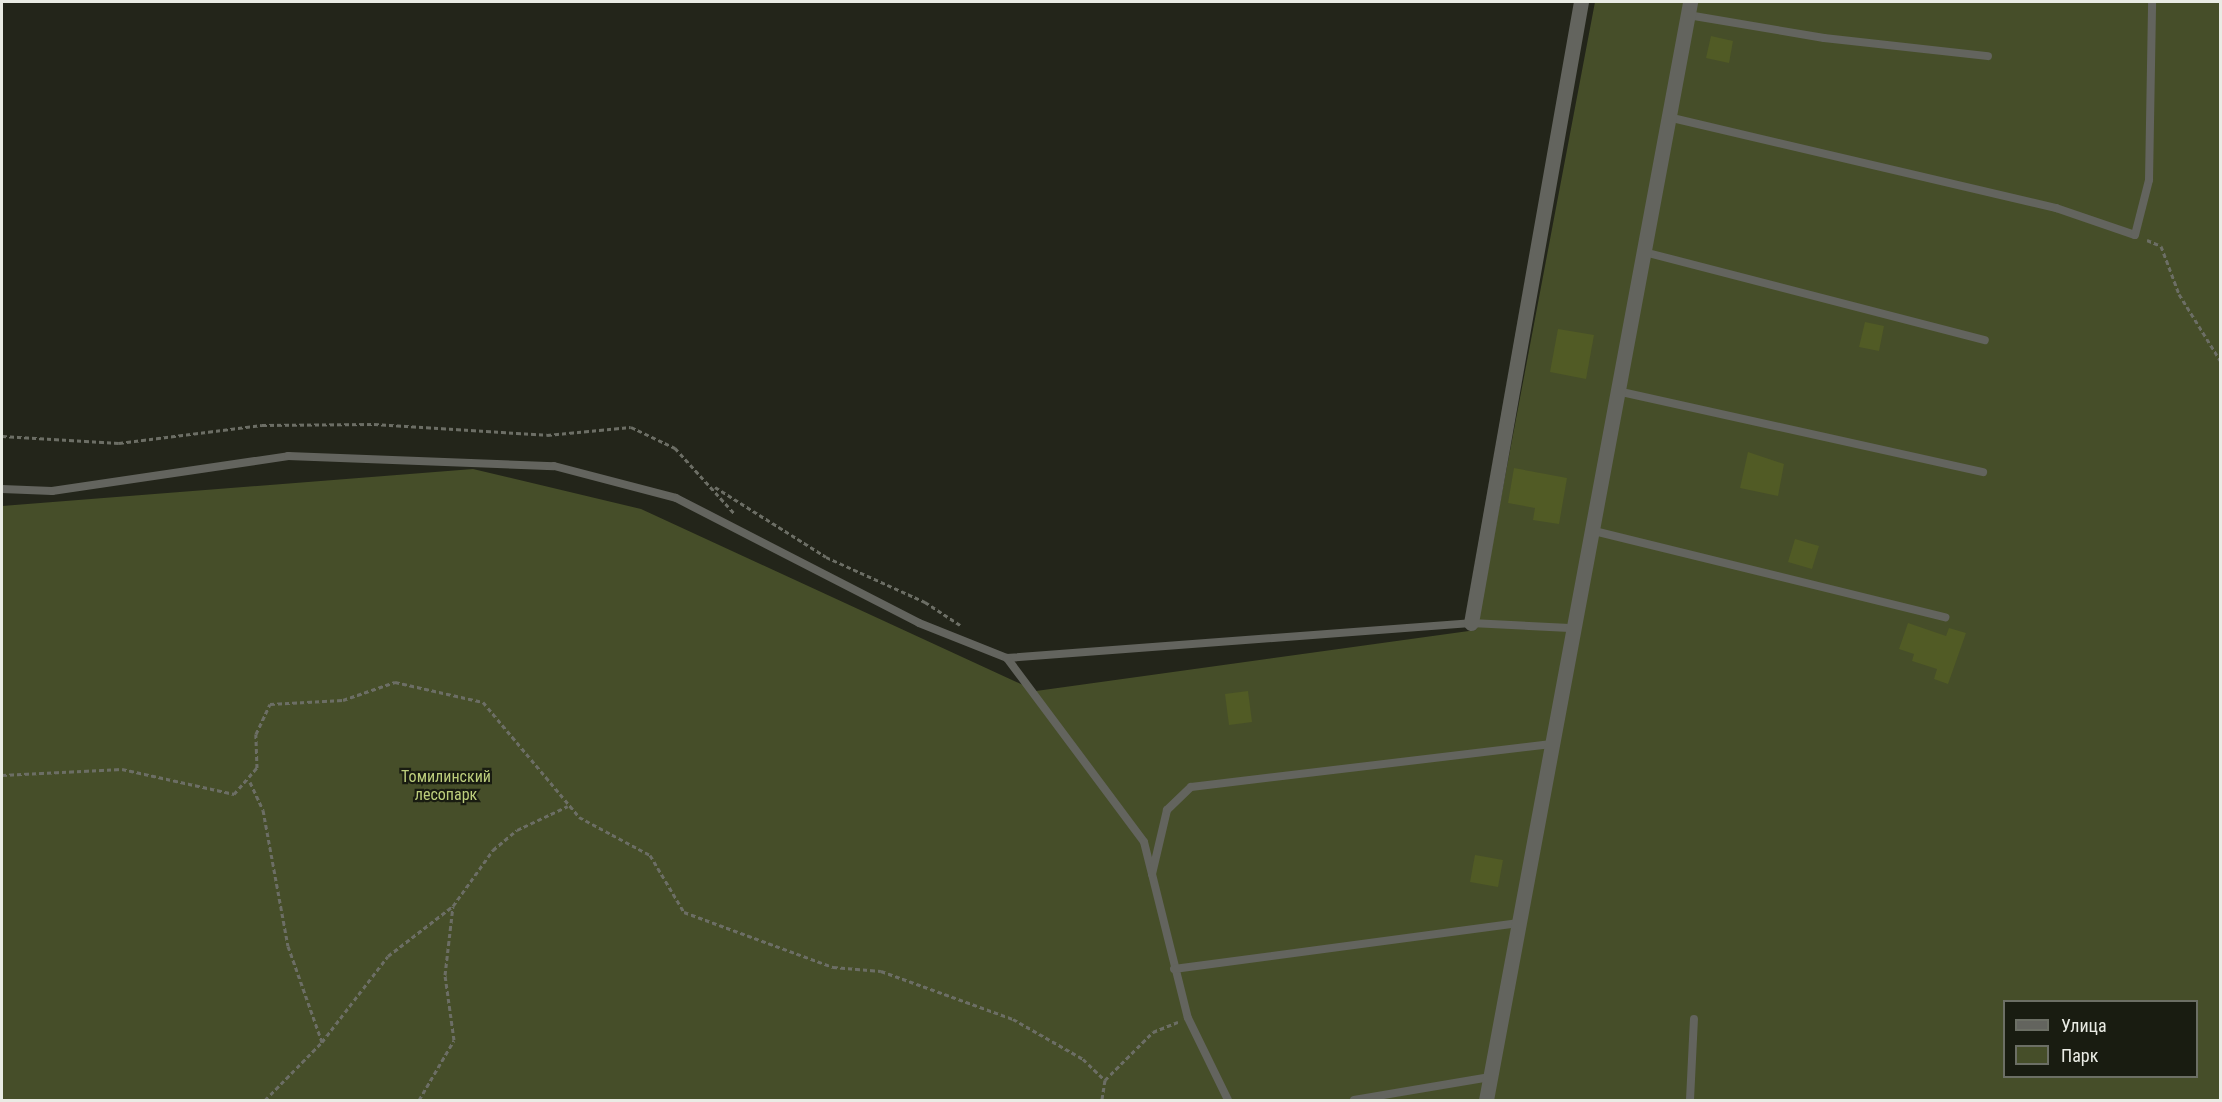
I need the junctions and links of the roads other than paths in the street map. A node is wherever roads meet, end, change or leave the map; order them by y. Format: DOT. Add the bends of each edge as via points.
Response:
graph roads {
  1 [pos="1581,2"];
  2 [pos="2152,2"];
  3 [pos="1689,8"];
  4 [pos="1988,56"];
  5 [pos="1668,117"];
  6 [pos="1642,252"];
  7 [pos="1985,340"];
  8 [pos="1616,390"];
  9 [pos="1983,472"];
  10 [pos="2,489"];
  11 [pos="1589,529"];
  12 [pos="1945,617"];
  13 [pos="1471,623"];
  14 [pos="1570,628"];
  15 [pos="1007,658"];
  16 [pos="1549,744"];
  17 [pos="1152,876"];
  18 [pos="1517,923"];
  19 [pos="1174,969"];
  20 [pos="1694,1019"];
  21 [pos="1490,1077"];
  22 [pos="1228,1101"];
  23 [pos="1354,1101"];
  24 [pos="1486,1101"];
  25 [pos="1690,1101"];
  1 -- 13 [label="street"];
  2 -- 5 [label="lane" via="2149,180 2135,235 2056,208"];
  3 -- 4 [label="lane" via="1824,38"];
  3 -- 5 [label="street"];
  5 -- 6 [label="street"];
  6 -- 7 [label="lane"];
  6 -- 8 [label="street"];
  8 -- 9 [label="lane"];
  8 -- 11 [label="street"];
  10 -- 15 [label="lane" via="52,491 288,456 554,466 676,498 752,535 807,569"];
  11 -- 12 [label="lane"];
  11 -- 14 [label="street"];
  13 -- 14 [label="lane"];
  13 -- 15 [label="lane"];
  14 -- 16 [label="street"];
  15 -- 17 [label="lane" via="1144,842"];
  16 -- 17 [label="lane" via="1191,787 1167,810"];
  16 -- 18 [label="street"];
  17 -- 19 [label="lane"];
  18 -- 19 [label="lane"];
  18 -- 21 [label="street"];
  19 -- 22 [label="lane" via="1188,1018"];
  20 -- 25 [label="lane"];
  21 -- 23 [label="lane"];
  21 -- 24 [label="street"];
}
